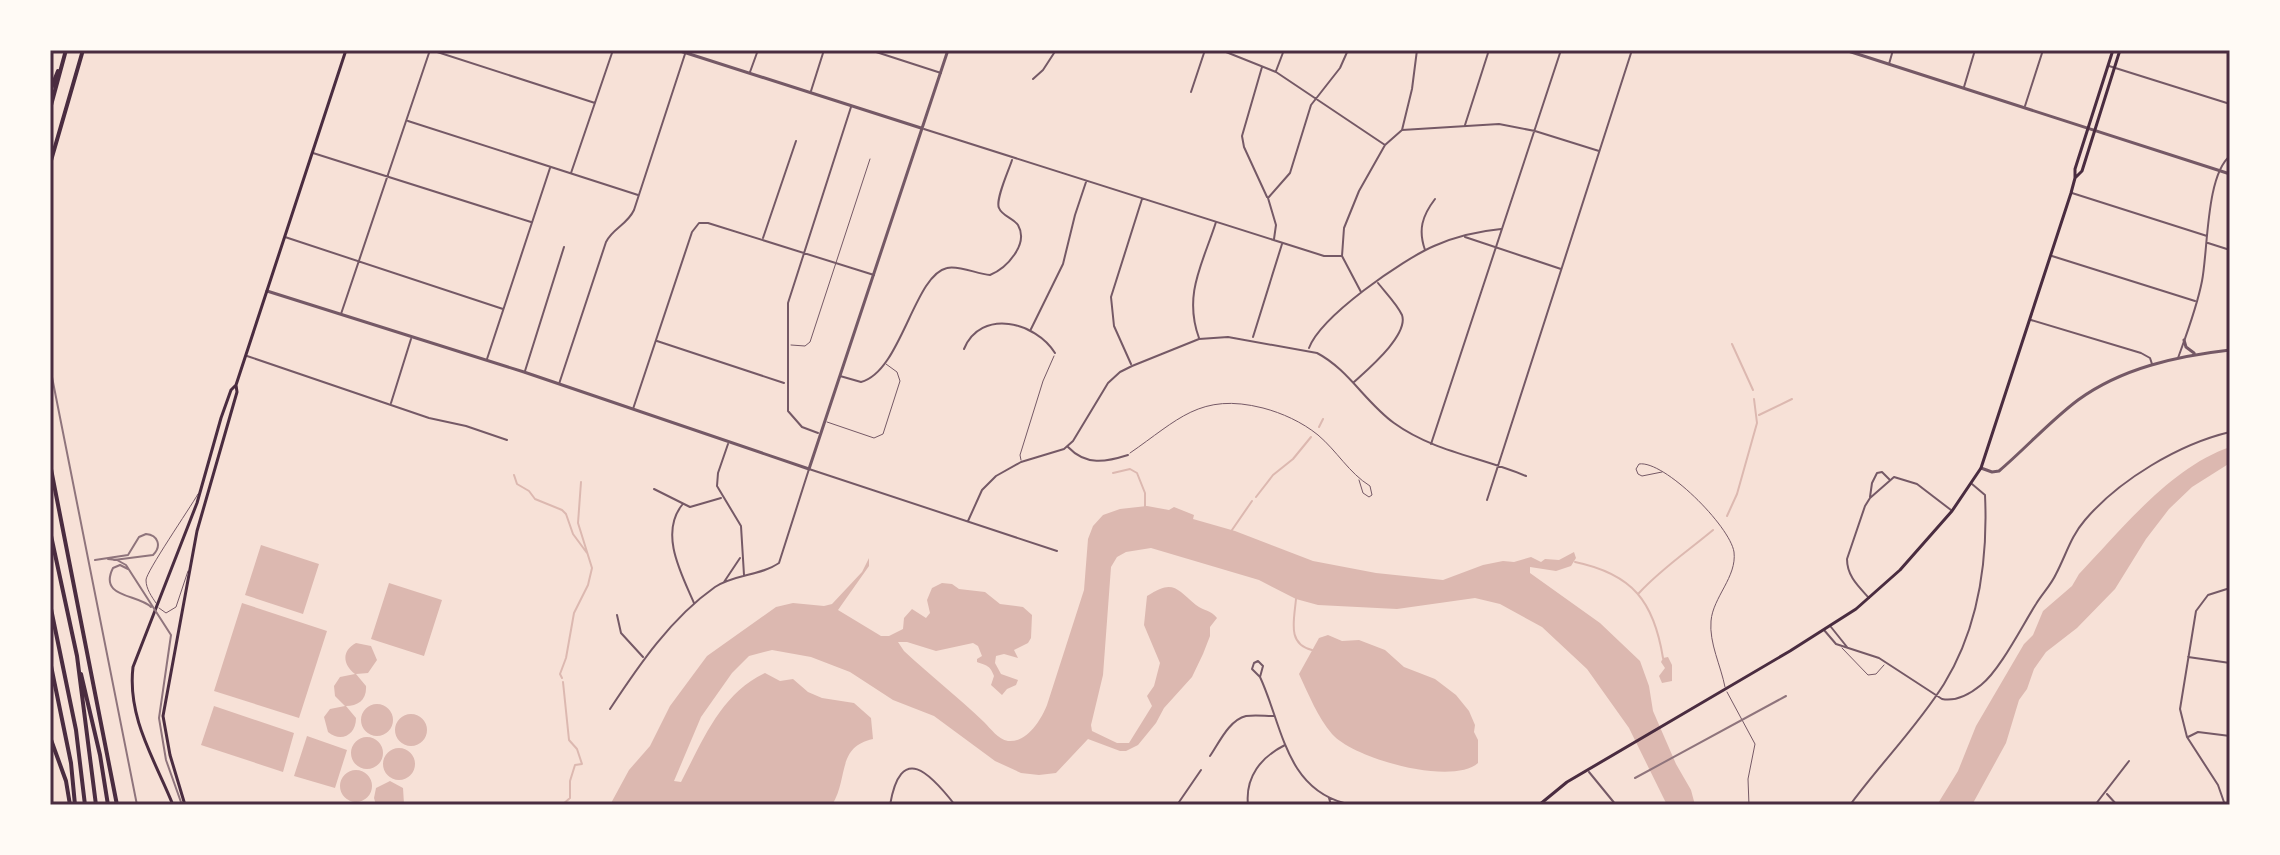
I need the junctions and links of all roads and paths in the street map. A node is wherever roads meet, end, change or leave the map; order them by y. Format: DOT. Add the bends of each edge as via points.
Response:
graph roads {
  1 [pos="66,50"];
  2 [pos="83,50"];
  3 [pos="346,50"];
  4 [pos="430,50"];
  5 [pos="613,50"];
  6 [pos="677,50"];
  7 [pos="758,50"];
  8 [pos="824,50"];
  9 [pos="870,50"];
  10 [pos="948,50"];
  11 [pos="1056,50"];
  12 [pos="1205,50"];
  13 [pos="1221,50"];
  14 [pos="1284,50"];
  15 [pos="1348,50"];
  16 [pos="1417,50"];
  17 [pos="1489,50"];
  18 [pos="1561,50"];
  19 [pos="1632,50"];
  20 [pos="1845,50"];
  21 [pos="1893,50"];
  22 [pos="1975,50"];
  23 [pos="2043,50"];
  24 [pos="2113,50"];
  25 [pos="2120,50"];
  26 [pos="684,52"];
  27 [pos="1889,64"];
  28 [pos="2108,65"];
  29 [pos="1263,66"];
  30 [pos="2115,67"];
  31 [pos="1276,72"];
  32 [pos="750,73"];
  33 [pos="941,73"];
  34 [pos="1033,79"];
  35 [pos="1963,88"];
  36 [pos="50,91"];
  37 [pos="1191,92"];
  38 [pos="810,93"];
  39 [pos="1315,99"];
  40 [pos="595,103"];
  41 [pos="2230,104"];
  42 [pos="851,106"];
  43 [pos="2024,107"];
  44 [pos="50,109"];
  45 [pos="406,120"];
  46 [pos="1465,125"];
  47 [pos="921,128"];
  48 [pos="2087,129"];
  49 [pos="1402,130"];
  50 [pos="1535,131"];
  51 [pos="2095,132"];
  52 [pos="796,141"];
  53 [pos="1385,145"];
  54 [pos="1600,152"];
  55 [pos="312,153"];
  56 [pos="2230,156"];
  57 [pos="870,159"];
  58 [pos="1013,159"];
  59 [pos="50,164"];
  60 [pos="551,166"];
  61 [pos="2220,171"];
  62 [pos="571,173"];
  63 [pos="2230,174"];
  64 [pos="387,177"];
  65 [pos="2075,178"];
  66 [pos="1087,181"];
  67 [pos="2071,193"];
  68 [pos="639,195"];
  69 [pos="1142,198"];
  70 [pos="1268,198"];
  71 [pos="1435,199"];
  72 [pos="531,222"];
  73 [pos="1216,222"];
  74 [pos="1502,229"];
  75 [pos="284,236"];
  76 [pos="2207,236"];
  77 [pos="1463,237"];
  78 [pos="763,240"];
  79 [pos="1273,240"];
  80 [pos="1283,243"];
  81 [pos="2207,243"];
  82 [pos="564,247"];
  83 [pos="1496,248"];
  84 [pos="1425,250"];
  85 [pos="2230,250"];
  86 [pos="803,253"];
  87 [pos="1342,256"];
  88 [pos="2051,256"];
  89 [pos="359,261"];
  90 [pos="836,263"];
  91 [pos="1563,270"];
  92 [pos="874,275"];
  93 [pos="1378,282"];
  94 [pos="267,291"];
  95 [pos="1361,292"];
  96 [pos="2196,302"];
  97 [pos="503,309"];
  98 [pos="340,315"];
  99 [pos="2030,320"];
  100 [pos="1031,329"];
  101 [pos="411,339"];
  102 [pos="1199,339"];
  103 [pos="1253,339"];
  104 [pos="2184,340"];
  105 [pos="656,341"];
  106 [pos="786,345"];
  107 [pos="964,349"];
  108 [pos="1308,350"];
  109 [pos="2230,350"];
  110 [pos="1055,353"];
  111 [pos="2197,355"];
  112 [pos="246,356"];
  113 [pos="2178,358"];
  114 [pos="487,361"];
  115 [pos="884,363"];
  116 [pos="2152,364"];
  117 [pos="1132,366"];
  118 [pos="524,372"];
  119 [pos="840,376"];
  120 [pos="559,384"];
  121 [pos="786,384"];
  122 [pos="1352,384"];
  123 [pos="236,385"];
  124 [pos="390,404"];
  125 [pos="633,410"];
  126 [pos="825,421"];
  127 [pos="2230,432"];
  128 [pos="821,434"];
  129 [pos="507,440"];
  130 [pos="728,443"];
  131 [pos="1431,444"];
  132 [pos="1067,446"];
  133 [pos="1128,455"];
  134 [pos="1021,462"];
  135 [pos="50,464"];
  136 [pos="1499,464"];
  137 [pos="1981,468"];
  138 [pos="809,469"];
  139 [pos="1662,472"];
  140 [pos="1526,476"];
  141 [pos="1889,479"];
  142 [pos="1359,480"];
  143 [pos="1972,484"];
  144 [pos="202,485"];
  145 [pos="654,489"];
  146 [pos="722,497"];
  147 [pos="1870,498"];
  148 [pos="1487,500"];
  149 [pos="682,505"];
  150 [pos="1952,511"];
  151 [pos="968,521"];
  152 [pos="50,531"];
  153 [pos="1057,551"];
  154 [pos="192,555"];
  155 [pos="741,556"];
  156 [pos="744,575"];
  157 [pos="723,583"];
  158 [pos="2230,588"];
  159 [pos="1869,598"];
  160 [pos="695,604"];
  161 [pos="50,605"];
  162 [pos="617,615"];
  163 [pos="1831,626"];
  164 [pos="1824,630"];
  165 [pos="1840,646"];
  166 [pos="1848,647"];
  167 [pos="77,656"];
  168 [pos="2187,656"];
  169 [pos="644,658"];
  170 [pos="50,661"];
  171 [pos="1886,661"];
  172 [pos="2230,663"];
  173 [pos="1260,677"];
  174 [pos="1936,696"];
  175 [pos="610,709"];
  176 [pos="1274,716"];
  177 [pos="2230,736"];
  178 [pos="50,737"];
  179 [pos="2187,737"];
  180 [pos="1286,744"];
  181 [pos="1210,756"];
  182 [pos="2129,761"];
  183 [pos="1201,770"];
  184 [pos="1587,770"];
  185 [pos="2105,793"];
  186 [pos="1329,797"];
  187 [pos="185,804"];
  188 [pos="1344,804"];
  189 [pos="73,805"];
  190 [pos="85,805"];
  191 [pos="96,805"];
  192 [pos="108,805"];
  193 [pos="117,805"];
  194 [pos="173,805"];
  195 [pos="890,805"];
  196 [pos="955,805"];
  197 [pos="1177,805"];
  198 [pos="1248,805"];
  199 [pos="1331,805"];
  200 [pos="1369,805"];
  201 [pos="1539,805"];
  202 [pos="1616,805"];
  203 [pos="1749,805"];
  204 [pos="1850,805"];
  205 [pos="2095,805"];
  206 [pos="2117,805"];
  207 [pos="2225,805"];
  1 -- 36 [label="highway"];
  1 -- 44 [label="highway"];
  2 -- 59 [label="highway"];
  3 -- 55 [label="main road"];
  4 -- 40 [label="street"];
  4 -- 45 [label="street"];
  5 -- 40 [label="street"];
  6 -- 26 [label="street"];
  7 -- 32 [label="street"];
  8 -- 38 [label="street"];
  9 -- 33 [label="street"];
  10 -- 33 [label="street"];
  11 -- 34 [label="street"];
  12 -- 37 [label="street"];
  13 -- 29 [label="street"];
  14 -- 31 [label="street"];
  15 -- 39 [label="street"];
  16 -- 49 [label="street"];
  17 -- 46 [label="street"];
  18 -- 50 [label="street"];
  19 -- 54 [label="street"];
  20 -- 27 [label="street"];
  21 -- 27 [label="street"];
  22 -- 35 [label="street"];
  23 -- 43 [label="street"];
  24 -- 28 [label="main road"];
  25 -- 30 [label="main road"];
  26 -- 32 [label="street"];
  26 -- 68 [label="street"];
  27 -- 35 [label="street"];
  28 -- 30 [label="street"];
  28 -- 48 [label="main road"];
  29 -- 31 [label="street"];
  29 -- 70 [label="street" via="1242,136"];
  30 -- 41 [label="street"];
  30 -- 51 [label="main road"];
  31 -- 39 [label="street"];
  32 -- 38 [label="street"];
  33 -- 47 [label="street"];
  35 -- 43 [label="street"];
  38 -- 42 [label="street"];
  39 -- 53 [label="street"];
  39 -- 70 [label="street" via="1295,165"];
  40 -- 62 [label="street"];
  42 -- 47 [label="street"];
  42 -- 86 [label="street"];
  43 -- 48 [label="street"];
  45 -- 60 [label="street"];
  45 -- 64 [label="street"];
  46 -- 49 [label="street"];
  46 -- 50 [label="street"];
  47 -- 58 [label="street"];
  47 -- 92 [label="street"];
  48 -- 51 [label="street"];
  48 -- 65 [label="main road"];
  49 -- 53 [label="street"];
  50 -- 54 [label="street"];
  50 -- 74 [label="street"];
  51 -- 61 [label="street"];
  51 -- 65 [label="main road"];
  52 -- 78 [label="street"];
  53 -- 87 [label="street" via="1350,208"];
  54 -- 91 [label="street"];
  55 -- 64 [label="street"];
  55 -- 75 [label="main road"];
  56 -- 61 [label="street"];
  57 -- 90 [label="lane"];
  58 -- 66 [label="street"];
  58 -- 115 [label="street" via="999,209 1020,231 1012,259 990,275 949,267 939,272"];
  60 -- 62 [label="street"];
  60 -- 72 [label="street"];
  61 -- 63 [label="street"];
  61 -- 76 [label="street"];
  62 -- 68 [label="street"];
  64 -- 72 [label="street"];
  64 -- 89 [label="street"];
  65 -- 67 [label="main road"];
  66 -- 69 [label="street"];
  66 -- 100 [label="street" via="1063,264"];
  67 -- 76 [label="street"];
  67 -- 88 [label="main road"];
  68 -- 120 [label="street" via="628,222 606,242"];
  69 -- 73 [label="street"];
  69 -- 117 [label="street" via="1111,297 1114,326"];
  70 -- 79 [label="street" via="1276,225"];
  71 -- 84 [label="street" via="1420,232"];
  72 -- 97 [label="street"];
  73 -- 79 [label="street"];
  73 -- 102 [label="street" via="1191,298"];
  74 -- 77 [label="street"];
  74 -- 83 [label="street"];
  75 -- 89 [label="street"];
  75 -- 94 [label="main road"];
  76 -- 81 [label="street"];
  77 -- 83 [label="street"];
  77 -- 84 [label="street"];
  78 -- 86 [label="street"];
  78 -- 105 [label="street" via="706,222 697,224"];
  79 -- 80 [label="street"];
  80 -- 87 [label="street"];
  80 -- 103 [label="street"];
  81 -- 85 [label="street"];
  81 -- 96 [label="street"];
  82 -- 118 [label="street"];
  83 -- 91 [label="street"];
  83 -- 131 [label="street"];
  84 -- 93 [label="street"];
  86 -- 90 [label="street"];
  86 -- 106 [label="street" via="788,303"];
  87 -- 95 [label="street"];
  88 -- 96 [label="street"];
  88 -- 99 [label="main road"];
  89 -- 97 [label="street"];
  89 -- 98 [label="street"];
  90 -- 92 [label="street"];
  90 -- 106 [label="lane" via="810,342"];
  91 -- 136 [label="street"];
  92 -- 119 [label="street"];
  93 -- 95 [label="street"];
  93 -- 122 [label="street" via="1402,315 1402,325 1382,356"];
  94 -- 98 [label="street"];
  94 -- 112 [label="main road"];
  95 -- 108 [label="street" via="1324,325"];
  96 -- 104 [label="street"];
  97 -- 114 [label="street"];
  98 -- 101 [label="street"];
  99 -- 116 [label="street" via="2141,353"];
  99 -- 137 [label="main road"];
  100 -- 107 [label="street" via="991,326 971,337"];
  100 -- 110 [label="street"];
  101 -- 114 [label="street"];
  101 -- 124 [label="street"];
  102 -- 103 [label="street"];
  102 -- 117 [label="street"];
  103 -- 108 [label="street"];
  104 -- 111 [label="street"];
  104 -- 113 [label="street"];
  105 -- 121 [label="street"];
  105 -- 125 [label="street"];
  106 -- 121 [label="street"];
  108 -- 122 [label="street" via="1328,360"];
  109 -- 111 [label="street"];
  110 -- 134 [label="lane"];
  111 -- 113 [label="street"];
  112 -- 123 [label="main road"];
  112 -- 124 [label="street"];
  113 -- 116 [label="street"];
  114 -- 118 [label="street"];
  115 -- 119 [label="street" via="866,381"];
  115 -- 126 [label="lane" via="900,381 883,434 874,438"];
  116 -- 137 [label="street" via="2086,395 1999,471"];
  117 -- 132 [label="street" via="1108,383"];
  118 -- 120 [label="street"];
  119 -- 126 [label="street"];
  120 -- 125 [label="street"];
  121 -- 128 [label="street" via="792,419"];
  122 -- 131 [label="street" via="1392,422"];
  123 -- 144 [label="main road"];
  123 -- 154 [label="main road"];
  124 -- 129 [label="street"];
  125 -- 130 [label="street"];
  126 -- 128 [label="street"];
  127 -- 174 [label="street" via="2160,461 2092,512 2073,535 2053,579 1989,678 1958,699"];
  128 -- 138 [label="street"];
  130 -- 138 [label="street"];
  130 -- 146 [label="street" via="717,477"];
  131 -- 136 [label="street"];
  132 -- 133 [label="street" via="1098,462"];
  132 -- 134 [label="street"];
  133 -- 142 [label="lane" via="1190,412 1210,403 1239,402 1281,413 1314,431"];
  134 -- 151 [label="street" via="986,485"];
  135 -- 193 [label="highway"];
  136 -- 140 [label="street"];
  136 -- 148 [label="street"];
  137 -- 143 [label="main road"];
  138 -- 151 [label="street"];
  138 -- 156 [label="street" via="779,563"];
  139 -- 139 [label="lane" via="1643,463 1636,469 1642,476"];
  139 -- 203 [label="lane" via="1711,513 1734,551 1711,622 1725,687 1755,742"];
  141 -- 147 [label="street"];
  141 -- 147 [label="street" via="1877,473"];
  141 -- 150 [label="street" via="1917,484"];
  142 -- 142 [label="lane" via="1363,493 1372,495 1372,489"];
  143 -- 150 [label="main road"];
  143 -- 174 [label="street" via="1985,496 1984,568 1962,649"];
  144 -- 154 [label="lane" via="146,577 164,612 178,604"];
  144 -- 194 [label="main road" via="136,658 132,692 139,727"];
  145 -- 149 [label="street"];
  146 -- 149 [label="street" via="694,508"];
  146 -- 155 [label="street" via="741,526"];
  147 -- 159 [label="street" via="1847,559 1847,569"];
  149 -- 160 [label="street" via="674,521 673,547"];
  150 -- 159 [label="main road"];
  151 -- 153 [label="street"];
  152 -- 167 [label="highway"];
  154 -- 187 [label="main road" via="163,716"];
  155 -- 156 [label="street"];
  155 -- 157 [label="street"];
  156 -- 157 [label="street"];
  157 -- 160 [label="street"];
  158 -- 168 [label="street" via="2200,603"];
  159 -- 163 [label="main road"];
  160 -- 169 [label="street"];
  161 -- 190 [label="highway" via="76,730"];
  162 -- 169 [label="street" via="621,633"];
  163 -- 164 [label="main road"];
  163 -- 166 [label="street"];
  164 -- 165 [label="street"];
  164 -- 184 [label="main road"];
  165 -- 166 [label="street"];
  165 -- 171 [label="lane" via="1870,676"];
  166 -- 171 [label="street"];
  167 -- 191 [label="highway"];
  167 -- 192 [label="highway"];
  168 -- 172 [label="street"];
  168 -- 179 [label="street" via="2180,709"];
  169 -- 175 [label="street"];
  170 -- 189 [label="highway" via="71,763"];
  171 -- 174 [label="street"];
  173 -- 176 [label="street"];
  174 -- 204 [label="street"];
  176 -- 180 [label="street"];
  176 -- 181 [label="street" via="1240,719"];
  177 -- 179 [label="street" via="2198,732"];
  178 -- 189 [label="highway"];
  179 -- 207 [label="street"];
  180 -- 186 [label="street" via="1300,775"];
  180 -- 198 [label="street" via="1265,757 1254,772"];
  182 -- 185 [label="street"];
  183 -- 197 [label="street"];
  184 -- 201 [label="main road"];
  184 -- 202 [label="street"];
  185 -- 205 [label="street"];
  185 -- 206 [label="street"];
  186 -- 188 [label="street"];
  186 -- 199 [label="street"];
  188 -- 200 [label="street"];
  195 -- 196 [label="street" via="898,776 916,769 931,777"];
}
